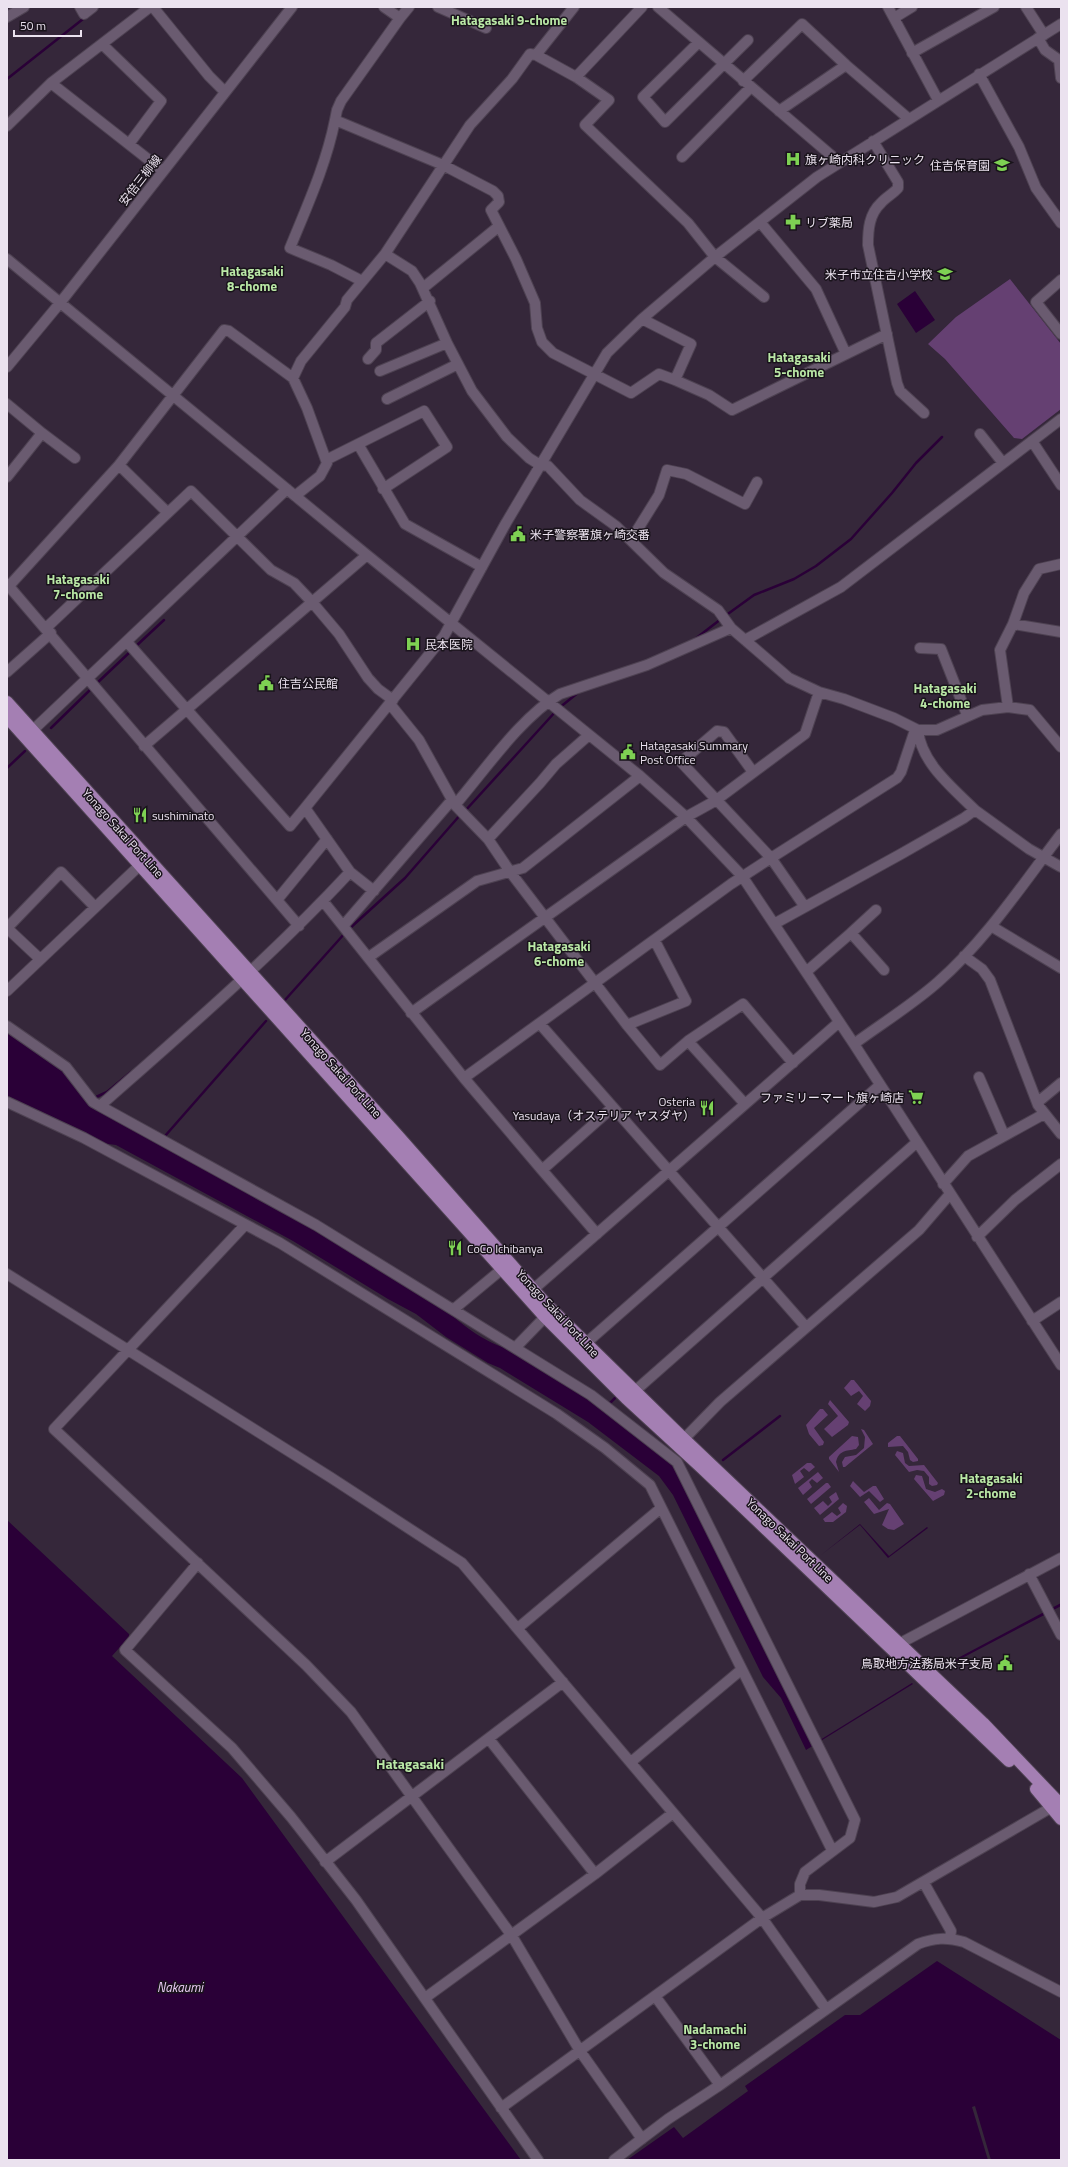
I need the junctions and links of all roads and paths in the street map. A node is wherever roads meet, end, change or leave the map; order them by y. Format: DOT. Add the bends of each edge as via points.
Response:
graph roads {
  1 [pos="24,7"];
  2 [pos="80,7"];
  3 [pos="93,7"];
  4 [pos="151,7"];
  5 [pos="292,7"];
  6 [pos="384,7"];
  7 [pos="409,7"];
  8 [pos="438,7"];
  9 [pos="574,7"];
  10 [pos="642,7"];
  11 [pos="888,7"];
  12 [pos="912,7"];
  13 [pos="994,7"];
  14 [pos="1026,7"];
  15 [pos="664,9"];
  16 [pos="7,17"];
  17 [pos="400,18"];
  18 [pos="894,18"];
  19 [pos="1061,24"];
  20 [pos="486,28"];
  21 [pos="1041,36"];
  22 [pos="748,40"];
  23 [pos="699,42"];
  24 [pos="102,44"];
  25 [pos="912,53"];
  26 [pos="536,55"];
  27 [pos="723,65"];
  28 [pos="846,65"];
  29 [pos="979,74"];
  30 [pos="576,78"];
  31 [pos="1061,78"];
  32 [pos="52,83"];
  33 [pos="746,84"];
  34 [pos="225,92"];
  35 [pos="938,100"];
  36 [pos="779,111"];
  37 [pos="909,119"];
  38 [pos="335,120"];
  39 [pos="7,126"];
  40 [pos="873,141"];
  41 [pos="129,144"];
  42 [pos="682,157"];
  43 [pos="839,162"];
  44 [pos="443,165"];
  45 [pos="163,171"];
  46 [pos="760,222"];
  47 [pos="1061,222"];
  48 [pos="498,227"];
  49 [pos="385,254"];
  50 [pos="715,257"];
  51 [pos="7,259"];
  52 [pos="1061,280"];
  53 [pos="362,281"];
  54 [pos="423,288"];
  55 [pos="764,297"];
  56 [pos="430,301"];
  57 [pos="60,302"];
  58 [pos="642,319"];
  59 [pos="887,334"];
  60 [pos="1061,334"];
  61 [pos="447,343"];
  62 [pos="846,354"];
  63 [pos="368,359"];
  64 [pos="458,364"];
  65 [pos="7,367"];
  66 [pos="380,371"];
  67 [pos="595,373"];
  68 [pos="293,378"];
  69 [pos="675,380"];
  70 [pos="174,396"];
  71 [pos="387,399"];
  72 [pos="7,404"];
  73 [pos="924,413"];
  74 [pos="1061,419"];
  75 [pos="42,433"];
  76 [pos="980,434"];
  77 [pos="1032,441"];
  78 [pos="358,444"];
  79 [pos="75,458"];
  80 [pos="326,460"];
  81 [pos="1004,463"];
  82 [pos="540,464"];
  83 [pos="119,465"];
  84 [pos="7,477"];
  85 [pos="757,482"];
  86 [pos="1061,485"];
  87 [pos="287,489"];
  88 [pos="383,489"];
  89 [pos="295,496"];
  90 [pos="167,512"];
  91 [pos="237,537"];
  92 [pos="631,540"];
  93 [pos="368,555"];
  94 [pos="1061,565"];
  95 [pos="482,567"];
  96 [pos="8,585"];
  97 [pos="312,602"];
  98 [pos="452,623"];
  99 [pos="1013,624"];
  100 [pos="731,628"];
  101 [pos="48,630"];
  102 [pos="1061,632"];
  103 [pos="745,640"];
  104 [pos="127,642"];
  105 [pos="920,648"];
  106 [pos="7,672"];
  107 [pos="88,678"];
  108 [pos="819,692"];
  109 [pos="548,701"];
  110 [pos="7,702"];
  111 [pos="391,702"];
  112 [pos="1008,707"];
  113 [pos="186,710"];
  114 [pos="967,715"];
  115 [pos="7,717"];
  116 [pos="918,730"];
  117 [pos="32,731"];
  118 [pos="589,735"];
  119 [pos="144,746"];
  120 [pos="1061,747"];
  121 [pos="753,772"];
  122 [pos="640,776"];
  123 [pos="715,801"];
  124 [pos="453,803"];
  125 [pos="305,808"];
  126 [pos="975,810"];
  127 [pos="686,816"];
  128 [pos="1061,834"];
  129 [pos="327,839"];
  130 [pos="488,839"];
  131 [pos="771,858"];
  132 [pos="1043,858"];
  133 [pos="139,866"];
  134 [pos="1061,867"];
  135 [pos="350,872"];
  136 [pos="510,873"];
  137 [pos="742,876"];
  138 [pos="374,891"];
  139 [pos="276,900"];
  140 [pos="323,901"];
  141 [pos="95,907"];
  142 [pos="805,907"];
  143 [pos="876,910"];
  144 [pos="546,918"];
  145 [pos="774,924"];
  146 [pos="299,926"];
  147 [pos="343,926"];
  148 [pos="991,926"];
  149 [pos="7,928"];
  150 [pos="851,933"];
  151 [pos="655,941"];
  152 [pos="964,956"];
  153 [pos="369,958"];
  154 [pos="40,959"];
  155 [pos="1061,968"];
  156 [pos="884,970"];
  157 [pos="806,972"];
  158 [pos="246,977"];
  159 [pos="596,982"];
  160 [pos="7,991"];
  161 [pos="411,1013"];
  162 [pos="838,1023"];
  163 [pos="540,1024"];
  164 [pos="627,1025"];
  165 [pos="7,1026"];
  166 [pos="688,1041"];
  167 [pos="854,1044"];
  168 [pos="793,1063"];
  169 [pos="979,1077"];
  170 [pos="464,1078"];
  171 [pos="1061,1083"];
  172 [pos="880,1085"];
  173 [pos="7,1102"];
  174 [pos="1038,1102"];
  175 [pos="745,1104"];
  176 [pos="100,1106"];
  177 [pos="613,1107"];
  178 [pos="1044,1114"];
  179 [pos="1061,1134"];
  180 [pos="1004,1135"];
  181 [pos="916,1143"];
  182 [pos="1061,1164"];
  183 [pos="542,1170"];
  184 [pos="668,1170"];
  185 [pos="943,1184"];
  186 [pos="950,1194"];
  187 [pos="245,1225"];
  188 [pos="718,1226"];
  189 [pos="597,1234"];
  190 [pos="977,1237"];
  191 [pos="501,1270"];
  192 [pos="7,1274"];
  193 [pos="763,1278"];
  194 [pos="530,1292"];
  195 [pos="1061,1302"];
  196 [pos="454,1309"];
  197 [pos="545,1317"];
  198 [pos="1032,1321"];
  199 [pos="806,1327"];
  200 [pos="585,1344"];
  201 [pos="515,1348"];
  202 [pos="1056,1348"];
  203 [pos="127,1349"];
  204 [pos="1061,1365"];
  205 [pos="636,1390"];
  206 [pos="680,1442"];
  207 [pos="661,1508"];
  208 [pos="1061,1558"];
  209 [pos="198,1563"];
  210 [pos="1029,1574"];
  211 [pos="518,1628"];
  212 [pos="1061,1635"];
  213 [pos="894,1646"];
  214 [pos="741,1670"];
  215 [pos="563,1682"];
  216 [pos="489,1739"];
  217 [pos="631,1762"];
  218 [pos="413,1797"];
  219 [pos="1059,1805"];
  220 [pos="673,1813"];
  221 [pos="1061,1819"];
  222 [pos="832,1850"];
  223 [pos="325,1862"];
  224 [pos="595,1874"];
  225 [pos="924,1883"];
  226 [pos="800,1895"];
  227 [pos="762,1918"];
  228 [pos="512,1936"];
  229 [pos="950,1938"];
  230 [pos="1061,1992"];
  231 [pos="656,1996"];
  232 [pos="425,1998"];
  233 [pos="826,2009"];
  234 [pos="580,2051"];
  235 [pos="720,2085"];
  236 [pos="501,2108"];
  237 [pos="642,2139"];
  238 [pos="538,2160"];
  239 [pos="614,2160"];
  1 -- 16 [label="street"];
  2 -- 3 [label="street" via="84,14"];
  4 -- 24 [label="street"];
  4 -- 34 [label="street"];
  5 -- 34 [label="street, 安倍三柳線"];
  6 -- 17 [label="street"];
  7 -- 17 [label="street"];
  8 -- 20 [label="street"];
  9 -- 26 [label="street"];
  10 -- 30 [label="street"];
  11 -- 18 [label="street"];
  12 -- 18 [label="street"];
  13 -- 25 [label="street"];
  14 -- 21 [label="street"];
  15 -- 23 [label="street"];
  17 -- 38 [label="street" via="341,101"];
  18 -- 25 [label="street"];
  19 -- 21 [label="street"];
  21 -- 29 [label="street"];
  21 -- 31 [label="street" via="1045,50 1059,60"];
  22 -- 27 [label="street"];
  23 -- 27 [label="street"];
  23 -- 27 [label="street" via="643,98 665,122"];
  24 -- 32 [label="street"];
  24 -- 41 [label="street" via="161,101"];
  25 -- 35 [label="street"];
  26 -- 30 [label="street"];
  26 -- 44 [label="street" via="530,54 512,80 470,125"];
  27 -- 33 [label="street"];
  28 -- 33 [label="street" via="802,24"];
  28 -- 36 [label="street"];
  28 -- 37 [label="street"];
  29 -- 35 [label="street"];
  29 -- 47 [label="street" via="1019,147 1036,188"];
  30 -- 50 [label="street" via="609,100 585,126 688,223"];
  32 -- 39 [label="street"];
  32 -- 41 [label="street"];
  33 -- 36 [label="street"];
  33 -- 42 [label="street"];
  34 -- 45 [label="street, 安倍三柳線"];
  35 -- 37 [label="street"];
  36 -- 43 [label="street"];
  37 -- 40 [label="street"];
  38 -- 44 [label="street"];
  38 -- 53 [label="street" via="316,183 290,248"];
  40 -- 43 [label="street"];
  40 -- 59 [label="street" via="898,182 898,188 875,210 868,229 868,245"];
  41 -- 45 [label="street"];
  43 -- 46 [label="street"];
  44 -- 48 [label="street" via="498,196 500,202 491,210"];
  44 -- 49 [label="street"];
  45 -- 57 [label="street, 安倍三柳線"];
  46 -- 50 [label="street"];
  46 -- 62 [label="street" via="816,289"];
  48 -- 54 [label="street"];
  48 -- 67 [label="street" via="516,259 535,303 537,328 542,342 553,353"];
  49 -- 53 [label="street"];
  49 -- 54 [label="street" via="412,271"];
  50 -- 55 [label="street"];
  50 -- 58 [label="street"];
  51 -- 57 [label="street"];
  52 -- 60 [label="street" via="1036,302"];
  53 -- 68 [label="street" via="347,300 345,307 302,360"];
  54 -- 56 [label="street"];
  56 -- 61 [label="street"];
  56 -- 63 [label="street" via="376,343 376,350"];
  57 -- 65 [label="street, 安倍三柳線"];
  57 -- 70 [label="street"];
  58 -- 67 [label="street" via="607,352"];
  58 -- 69 [label="street" via="691,344"];
  59 -- 62 [label="street"];
  59 -- 73 [label="street" via="896,383 900,391"];
  61 -- 64 [label="street"];
  61 -- 66 [label="street"];
  62 -- 69 [label="street" via="732,410 709,395"];
  64 -- 71 [label="street"];
  64 -- 82 [label="street" via="484,410 507,437 529,458"];
  67 -- 69 [label="street" via="631,393 659,374"];
  67 -- 82 [label="street"];
  68 -- 70 [label="street" via="229,330 224,330"];
  68 -- 80 [label="street"];
  70 -- 83 [label="street"];
  70 -- 87 [label="street"];
  72 -- 75 [label="street"];
  74 -- 77 [label="street"];
  75 -- 79 [label="street"];
  75 -- 84 [label="street"];
  76 -- 81 [label="street"];
  77 -- 81 [label="street"];
  77 -- 86 [label="street"];
  78 -- 80 [label="street"];
  78 -- 88 [label="street"];
  78 -- 88 [label="street" via="424,411 447,446"];
  80 -- 89 [label="street" via="325,469 320,476"];
  81 -- 103 [label="street" via="840,587"];
  82 -- 92 [label="street" via="548,466 580,500"];
  82 -- 95 [label="street"];
  83 -- 90 [label="street"];
  83 -- 96 [label="street"];
  85 -- 92 [label="street" via="745,504 686,474 667,470 659,495"];
  87 -- 89 [label="street"];
  87 -- 91 [label="street"];
  88 -- 95 [label="street" via="405,524"];
  89 -- 93 [label="street"];
  90 -- 91 [label="street" via="191,491"];
  90 -- 101 [label="street"];
  91 -- 97 [label="street" via="271,570 294,583"];
  91 -- 104 [label="street"];
  92 -- 100 [label="street" via="664,573 718,610"];
  93 -- 97 [label="street"];
  93 -- 98 [label="street"];
  94 -- 99 [label="street" via="1039,569 1024,593"];
  95 -- 98 [label="street"];
  96 -- 101 [label="street"];
  97 -- 111 [label="street" via="339,634 368,678"];
  97 -- 113 [label="street"];
  98 -- 109 [label="street"];
  98 -- 111 [label="street"];
  99 -- 102 [label="street"];
  99 -- 112 [label="street" via="1000,650"];
  100 -- 103 [label="street"];
  100 -- 109 [label="street" via="648,665 560,694"];
  101 -- 106 [label="street"];
  101 -- 107 [label="street"];
  103 -- 108 [label="street" via="789,678"];
  104 -- 107 [label="street"];
  104 -- 113 [label="street"];
  105 -- 114 [label="street" via="941,649"];
  107 -- 117 [label="street"];
  107 -- 119 [label="street"];
  108 -- 116 [label="street" via="894,718"];
  108 -- 121 [label="street" via="805,734"];
  109 -- 118 [label="street"];
  109 -- 124 [label="street"];
  110 -- 117 [label="main road, Yonago Sakai Port Line"];
  111 -- 124 [label="street" via="419,740"];
  111 -- 125 [label="street"];
  112 -- 114 [label="street" via="982,710"];
  112 -- 120 [label="street" via="1030,710"];
  113 -- 119 [label="street"];
  113 -- 125 [label="street" via="290,826"];
  114 -- 116 [label="street" via="937,730"];
  115 -- 133 [label="main road, Yonago Sakai Port Line"];
  116 -- 126 [label="street" via="926,755 938,772"];
  116 -- 131 [label="street" via="914,733 897,778"];
  117 -- 158 [label="main road, Yonago Sakai Port Line"];
  118 -- 122 [label="street"];
  118 -- 130 [label="street" via="556,764"];
  119 -- 139 [label="street"];
  121 -- 123 [label="street"];
  121 -- 123 [label="street" via="724,732 717,730 681,762"];
  122 -- 127 [label="street"];
  122 -- 136 [label="street" via="523,868"];
  123 -- 127 [label="street"];
  123 -- 131 [label="street"];
  124 -- 130 [label="street"];
  124 -- 138 [label="street"];
  125 -- 129 [label="street"];
  126 -- 132 [label="street"];
  126 -- 142 [label="street"];
  127 -- 137 [label="street"];
  127 -- 144 [label="street"];
  128 -- 132 [label="street"];
  129 -- 135 [label="street"];
  129 -- 139 [label="street"];
  130 -- 136 [label="street"];
  131 -- 137 [label="street"];
  131 -- 142 [label="street"];
  132 -- 134 [label="street"];
  132 -- 148 [label="street"];
  133 -- 141 [label="street"];
  133 -- 158 [label="main road, Yonago Sakai Port Line"];
  135 -- 138 [label="street"];
  135 -- 140 [label="street"];
  136 -- 144 [label="street"];
  136 -- 153 [label="street" via="477,881"];
  137 -- 145 [label="street"];
  137 -- 151 [label="street"];
  138 -- 147 [label="street"];
  139 -- 146 [label="street"];
  140 -- 146 [label="street"];
  140 -- 147 [label="street"];
  141 -- 149 [label="street" via="61,872"];
  141 -- 154 [label="street"];
  142 -- 145 [label="street"];
  143 -- 150 [label="street"];
  144 -- 159 [label="street"];
  144 -- 161 [label="street"];
  145 -- 157 [label="street"];
  146 -- 158 [label="street"];
  147 -- 153 [label="street"];
  148 -- 152 [label="street"];
  148 -- 155 [label="street"];
  149 -- 154 [label="street"];
  150 -- 156 [label="street"];
  150 -- 157 [label="street"];
  151 -- 159 [label="street"];
  151 -- 164 [label="street" via="686,1001"];
  152 -- 167 [label="street" via="937,983"];
  152 -- 174 [label="street" via="990,980"];
  153 -- 161 [label="street"];
  154 -- 160 [label="street"];
  157 -- 162 [label="street"];
  158 -- 176 [label="street"];
  158 -- 191 [label="main road, Yonago Sakai Port Line"];
  158 -- 194 [label="main road, Yonago Sakai Port Line"];
  159 -- 163 [label="street"];
  159 -- 164 [label="street"];
  161 -- 170 [label="street"];
  162 -- 167 [label="street"];
  162 -- 168 [label="street"];
  163 -- 170 [label="street"];
  163 -- 177 [label="street"];
  164 -- 166 [label="street" via="660,1065"];
  165 -- 176 [label="street" via="66,1067 92,1102"];
  166 -- 168 [label="street" via="743,1004"];
  166 -- 175 [label="street"];
  167 -- 172 [label="street"];
  168 -- 175 [label="street"];
  169 -- 180 [label="street"];
  170 -- 183 [label="street"];
  171 -- 174 [label="street"];
  172 -- 181 [label="street"];
  172 -- 188 [label="street"];
  173 -- 187 [label="street" via="84,1138"];
  174 -- 178 [label="street"];
  175 -- 184 [label="street"];
  176 -- 196 [label="street" via="295,1212"];
  177 -- 183 [label="street"];
  177 -- 184 [label="street"];
  178 -- 179 [label="street"];
  178 -- 180 [label="street"];
  180 -- 185 [label="street" via="968,1156"];
  181 -- 185 [label="street"];
  181 -- 193 [label="street"];
  182 -- 190 [label="street" via="1015,1200"];
  183 -- 189 [label="street"];
  184 -- 188 [label="street"];
  184 -- 189 [label="street"];
  185 -- 186 [label="street"];
  186 -- 190 [label="street"];
  186 -- 199 [label="street" via="919,1230"];
  187 -- 203 [label="street"];
  187 -- 207 [label="street" via="557,1414 605,1448 650,1485"];
  188 -- 193 [label="street"];
  188 -- 200 [label="street"];
  189 -- 194 [label="street"];
  190 -- 198 [label="street"];
  191 -- 194 [label="main road, Yonago Sakai Port Line"];
  191 -- 196 [label="street"];
  192 -- 203 [label="street"];
  193 -- 199 [label="street"];
  193 -- 205 [label="street"];
  194 -- 197 [label="main road, Yonago Sakai Port Line"];
  194 -- 200 [label="main road, Yonago Sakai Port Line"];
  195 -- 198 [label="street"];
  196 -- 201 [label="street"];
  197 -- 201 [label="street"];
  197 -- 206 [label="main road, Yonago Sakai Port Line" via="626,1398"];
  198 -- 202 [label="street"];
  199 -- 206 [label="street" via="720,1402"];
  200 -- 205 [label="main road, Yonago Sakai Port Line"];
  201 -- 222 [label="street" via="611,1409 677,1462 855,1820 850,1838"];
  202 -- 204 [label="street"];
  203 -- 209 [label="street" via="54,1429"];
  203 -- 211 [label="street" via="462,1563"];
  205 -- 206 [label="main road, Yonago Sakai Port Line"];
  206 -- 213 [label="main road, Yonago Sakai Port Line"];
  207 -- 211 [label="street"];
  207 -- 214 [label="street"];
  208 -- 210 [label="street"];
  209 -- 218 [label="street" via="333,1692 351,1712"];
  209 -- 223 [label="street" via="125,1650 232,1748 291,1817"];
  210 -- 212 [label="street"];
  210 -- 213 [label="street"];
  211 -- 215 [label="street"];
  213 -- 219 [label="main road, Yonago Sakai Port Line" via="1004,1756"];
  214 -- 217 [label="street"];
  214 -- 222 [label="street"];
  215 -- 216 [label="street"];
  215 -- 217 [label="street"];
  216 -- 218 [label="street"];
  216 -- 224 [label="street"];
  217 -- 220 [label="street"];
  218 -- 223 [label="street"];
  218 -- 228 [label="street"];
  219 -- 221 [label="main road, Yonago Sakai Port Line"];
  219 -- 225 [label="street"];
  220 -- 224 [label="street"];
  220 -- 227 [label="street"];
  222 -- 226 [label="street" via="805,1872 800,1884"];
  223 -- 232 [label="street" via="356,1900"];
  224 -- 228 [label="street"];
  225 -- 226 [label="street" via="897,1897 874,1902 819,1894"];
  225 -- 229 [label="street" via="951,1931"];
  226 -- 227 [label="street"];
  227 -- 231 [label="street"];
  227 -- 233 [label="street"];
  228 -- 232 [label="street"];
  228 -- 234 [label="street"];
  229 -- 230 [label="street" via="970,1945"];
  229 -- 233 [label="street" via="933,1938 918,1944"];
  231 -- 234 [label="street"];
  231 -- 235 [label="street"];
  232 -- 236 [label="street"];
  233 -- 235 [label="street"];
  234 -- 236 [label="street"];
  234 -- 237 [label="street"];
  235 -- 237 [label="street"];
  236 -- 238 [label="street"];
  237 -- 239 [label="street"];
}
